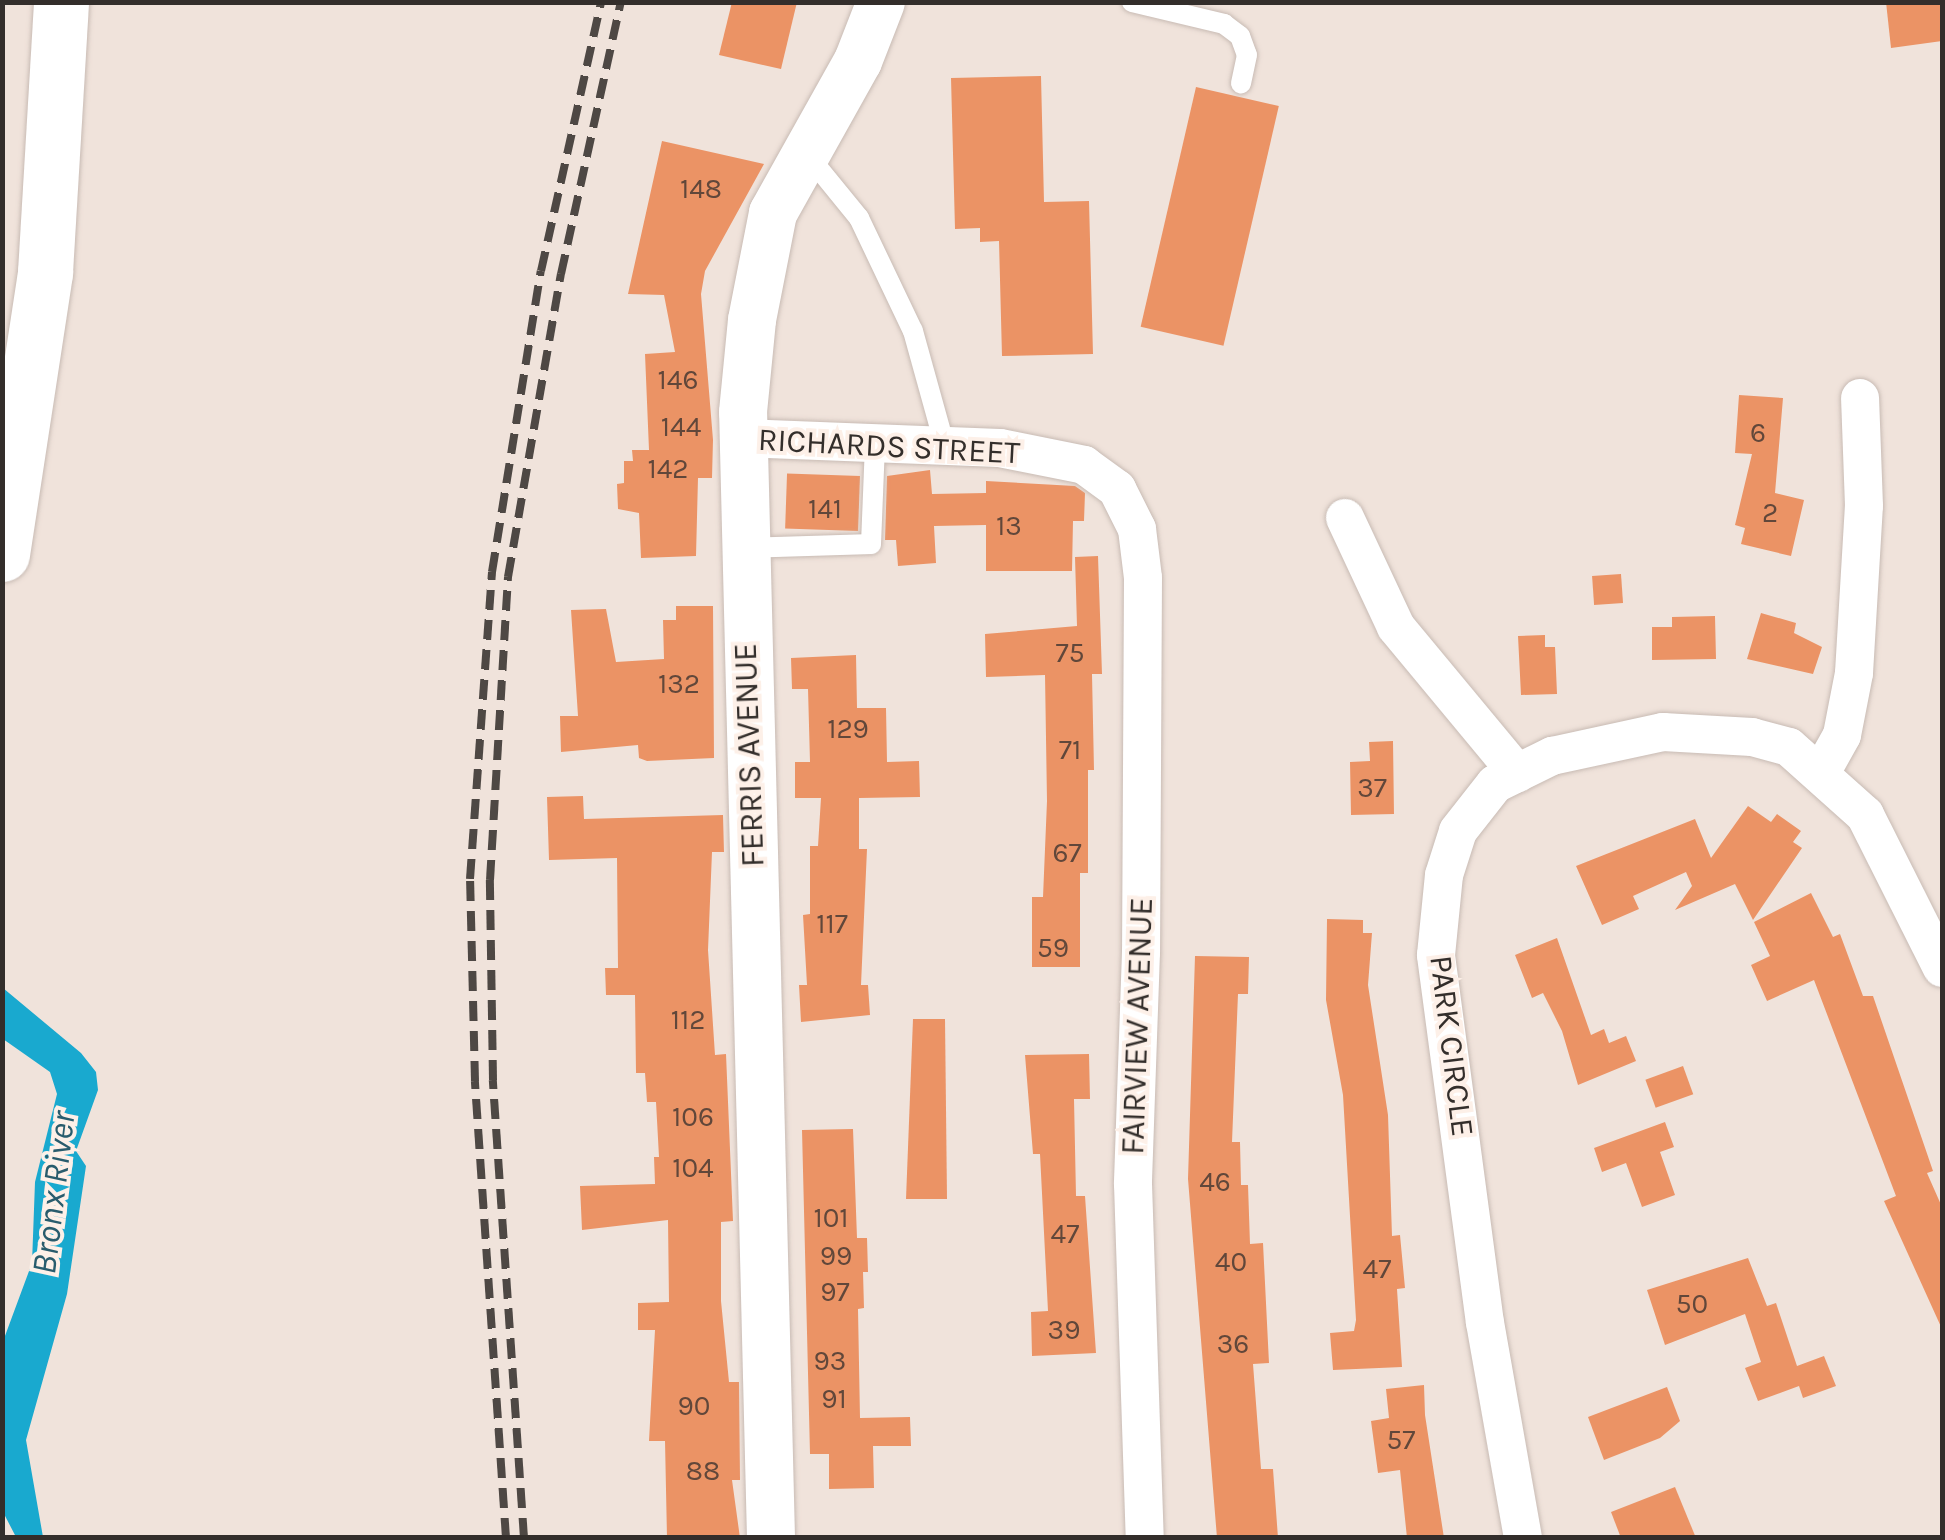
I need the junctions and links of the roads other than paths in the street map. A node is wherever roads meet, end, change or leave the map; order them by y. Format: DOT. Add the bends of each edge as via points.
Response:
graph roads {
  1 [pos="61,2"];
  2 [pos="881,2"];
  3 [pos="1132,2"];
  4 [pos="1241,84"];
  5 [pos="805,151"];
  6 [pos="1860,398"];
  7 [pos="742,438"];
  8 [pos="876,443"];
  9 [pos="945,446"];
  10 [pos="1130,516"];
  11 [pos="1346,518"];
  12 [pos="744,548"];
  13 [pos="2,554"];
  14 [pos="1822,770"];
  15 [pos="1517,773"];
  16 [pos="1942,968"];
  17 [pos="771,1538"];
  18 [pos="1145,1538"];
  19 [pos="1524,1538"];
  1 -- 13 [label="highway" via="45,272"];
  2 -- 5 [label="street, FERRIS AVENUE" via="858,61"];
  3 -- 4 [label="lane" via="1224,24 1240,36 1247,55"];
  5 -- 7 [label="street, FERRIS AVENUE" via="764,244"];
  5 -- 9 [label="lane" via="859,218 913,330"];
  6 -- 14 [label="street" via="1864,506 1854,673 1842,735"];
  7 -- 8 [label="street, RICHARDS STREET"];
  7 -- 12 [label="street, FERRIS AVENUE"];
  8 -- 9 [label="street, RICHARDS STREET"];
  8 -- 12 [label="lane" via="870,544"];
  9 -- 10 [label="street, RICHARDS STREET" via="1000,448 1084,464 1116,489"];
  10 -- 18 [label="street, FAIRVIEW AVENUE" via="1143,578 1133,1184"];
  11 -- 15 [label="street" via="1396,626"];
  12 -- 17 [label="street, FERRIS AVENUE"];
  14 -- 15 [label="street, PARK CIRCLE" via="1789,748 1752,737 1663,732 1552,756"];
  14 -- 16 [label="street, PARK CIRCLE" via="1865,815"];
  15 -- 19 [label="street, PARK CIRCLE" via="1495,784 1458,831 1444,875 1436,955 1485,1323"];
}
